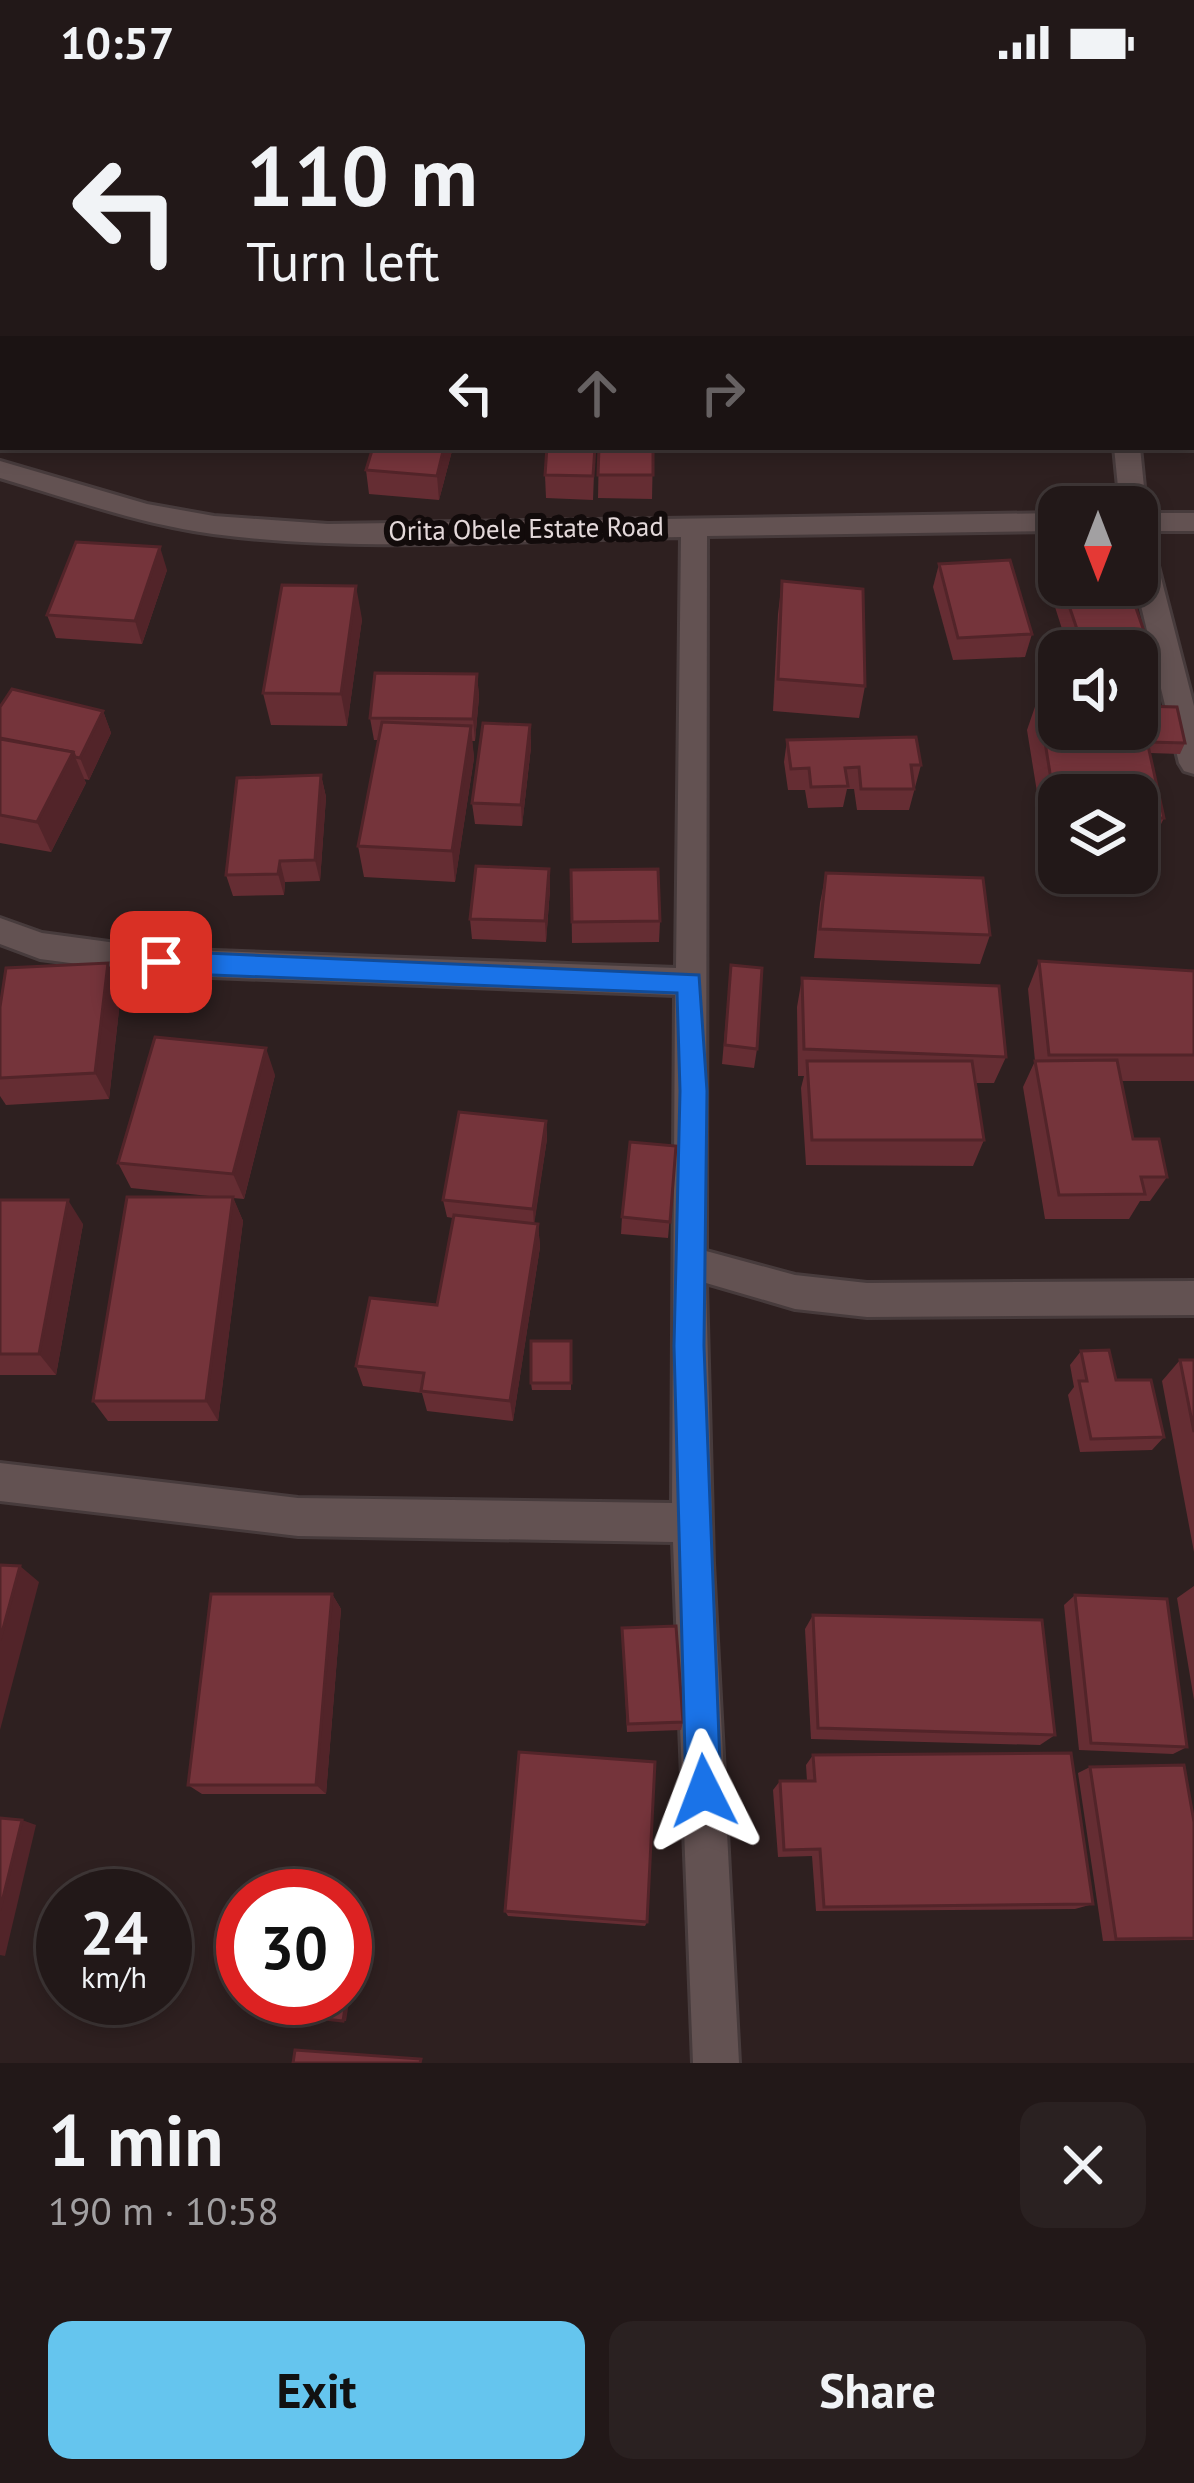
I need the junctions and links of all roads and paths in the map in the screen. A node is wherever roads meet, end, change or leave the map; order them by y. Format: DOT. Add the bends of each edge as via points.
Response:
graph roads {
  1 [pos="1127,450"];
  2 [pos="0,469"];
  3 [pos="1131,486"];
  4 [pos="1038,522"];
  5 [pos="1158,522"];
  6 [pos="1194,522"];
  7 [pos="694,526"];
  8 [pos="1155,606"];
  9 [pos="1194,763"];
  10 [pos="0,931"];
  11 [pos="690,982"];
  12 [pos="688,1262"];
  13 [pos="1194,1298"];
  14 [pos="0,1482"];
  15 [pos="695,1523"];
  16 [pos="716,2063"];
  1 -- 3 [label="street"];
  2 -- 7 [label="street, Orita Obele Estate Road" via="214,525 328,533"];
  4 -- 7 [label="street, Orita Obele Estate Road"];
  5 -- 6 [label="street"];
  7 -- 11 [label="street"];
  8 -- 9 [label="street"];
  10 -- 11 [label="street" via="40,946 161,962"];
  11 -- 12 [label="street"];
  12 -- 13 [label="street" via="795,1292 867,1300"];
  12 -- 15 [label="street"];
  14 -- 15 [label="street" via="298,1517"];
  15 -- 16 [label="street"];
}
